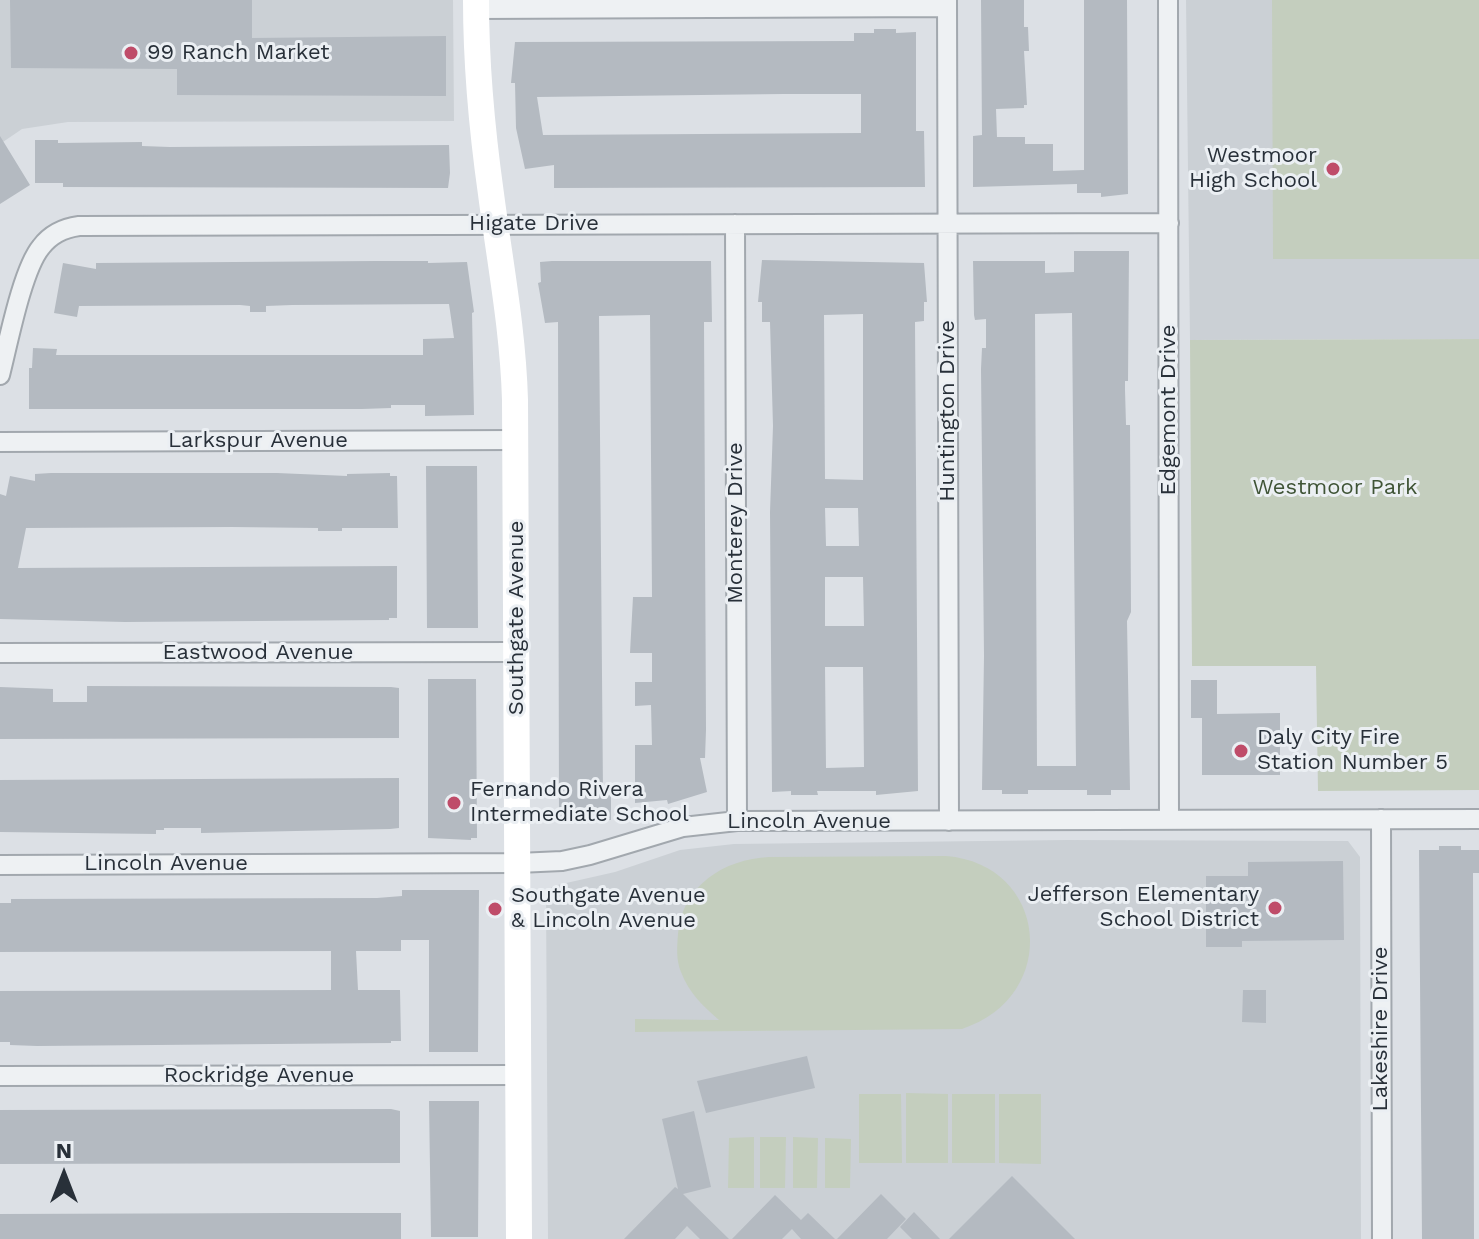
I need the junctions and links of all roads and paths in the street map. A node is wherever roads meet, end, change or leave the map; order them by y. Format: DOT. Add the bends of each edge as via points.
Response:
graph roads {
  1 [pos="1168,0"];
  2 [pos="476,4"];
  3 [pos="947,4"];
  4 [pos="948,223"];
  5 [pos="1169,223"];
  6 [pos="496,224"];
  7 [pos="735,224"];
  8 [pos="0,375"];
  9 [pos="516,440"];
  10 [pos="0,442"];
  11 [pos="517,652"];
  12 [pos="0,653"];
  13 [pos="1381,819"];
  14 [pos="1479,819"];
  15 [pos="1169,820"];
  16 [pos="737,821"];
  17 [pos="949,821"];
  18 [pos="518,863"];
  19 [pos="0,865"];
  20 [pos="518,1075"];
  21 [pos="0,1076"];
  22 [pos="519,1239"];
  23 [pos="1382,1239"];
  1 -- 5 [label="street, Edgemont Drive"];
  2 -- 3 [label="street"];
  2 -- 6 [label="street, Southgate Avenue" via="481,110"];
  3 -- 4 [label="street, Huntington Drive"];
  4 -- 5 [label="street, Higate Drive"];
  4 -- 7 [label="street, Higate Drive"];
  4 -- 17 [label="street, Huntington Drive"];
  5 -- 15 [label="street, Edgemont Drive"];
  6 -- 7 [label="street, Higate Drive"];
  6 -- 8 [label="street, Higate Drive" via="66,229 46,241 32,263"];
  6 -- 9 [label="street, Southgate Avenue" via="512,339"];
  7 -- 16 [label="street, Monterey Drive"];
  9 -- 10 [label="street, Larkspur Avenue"];
  9 -- 11 [label="street, Southgate Avenue"];
  11 -- 12 [label="street, Eastwood Avenue"];
  11 -- 18 [label="street, Southgate Avenue"];
  13 -- 14 [label="street, Lincoln Avenue"];
  13 -- 15 [label="street, Lincoln Avenue"];
  13 -- 23 [label="street, Lakeshire Drive"];
  15 -- 17 [label="street, Lincoln Avenue"];
  16 -- 17 [label="street, Lincoln Avenue"];
  16 -- 18 [label="street, Lincoln Avenue" via="683,827 562,861"];
  18 -- 19 [label="street, Lincoln Avenue"];
  18 -- 20 [label="street, Southgate Avenue"];
  20 -- 21 [label="street, Rockridge Avenue"];
  20 -- 22 [label="street, Southgate Avenue"];
}
